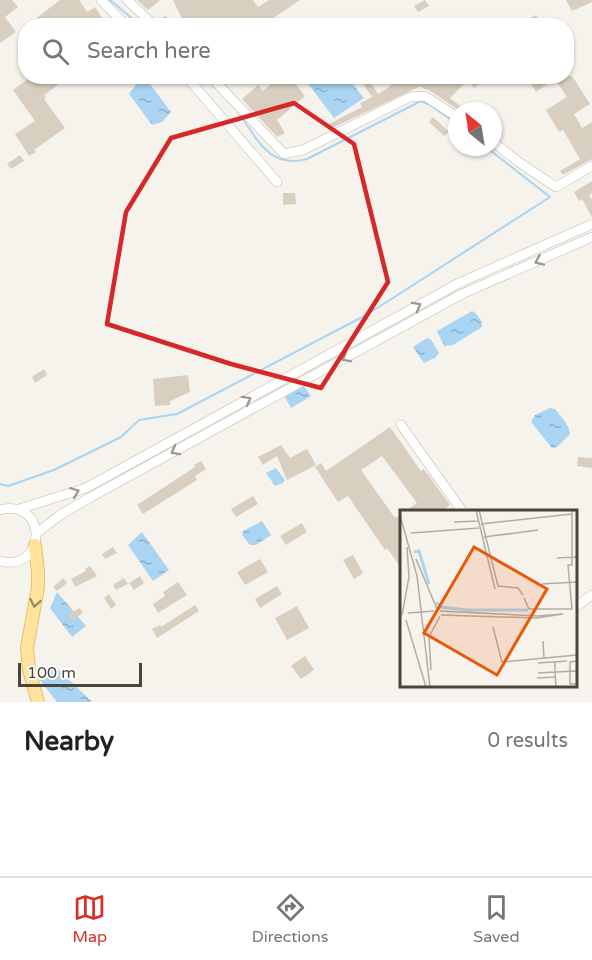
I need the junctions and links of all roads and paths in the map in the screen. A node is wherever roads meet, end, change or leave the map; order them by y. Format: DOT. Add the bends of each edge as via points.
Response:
graph roads {
  1 [pos="100,0"];
  2 [pos="127,0"];
  3 [pos="119,18"];
  4 [pos="146,18"];
  5 [pos="193,84"];
  6 [pos="218,84"];
  7 [pos="448,111"];
  8 [pos="502,149"];
  9 [pos="592,166"];
  10 [pos="277,182"];
  11 [pos="592,224"];
  12 [pos="592,237"];
  13 [pos="401,425"];
  14 [pos="19,509"];
  15 [pos="0,510"];
  16 [pos="462,510"];
  17 [pos="36,539"];
  18 [pos="2,563"];
  19 [pos="592,596"];
  20 [pos="577,606"];
  21 [pos="38,702"];
  1 -- 3 [label="street"];
  2 -- 4 [label="street"];
  5 -- 10 [label="street"];
  6 -- 7 [label="street" via="284,154 303,150 410,97 425,96"];
  8 -- 9 [label="street" via="556,187"];
  14 -- 11 [label="street, one-way" via="86,488 459,283"];
  12 -- 17 [label="street, one-way" via="462,294 91,497 60,515"];
  13 -- 16 [label="street"];
  14 -- 15 [label="street"];
  14 -- 17 [label="street" via="29,516"];
  17 -- 18 [label="street" via="23,559"];
  17 -- 21 [label="main road, one-way" via="38,586 27,648"];
  19 -- 20 [label="street"];
}
